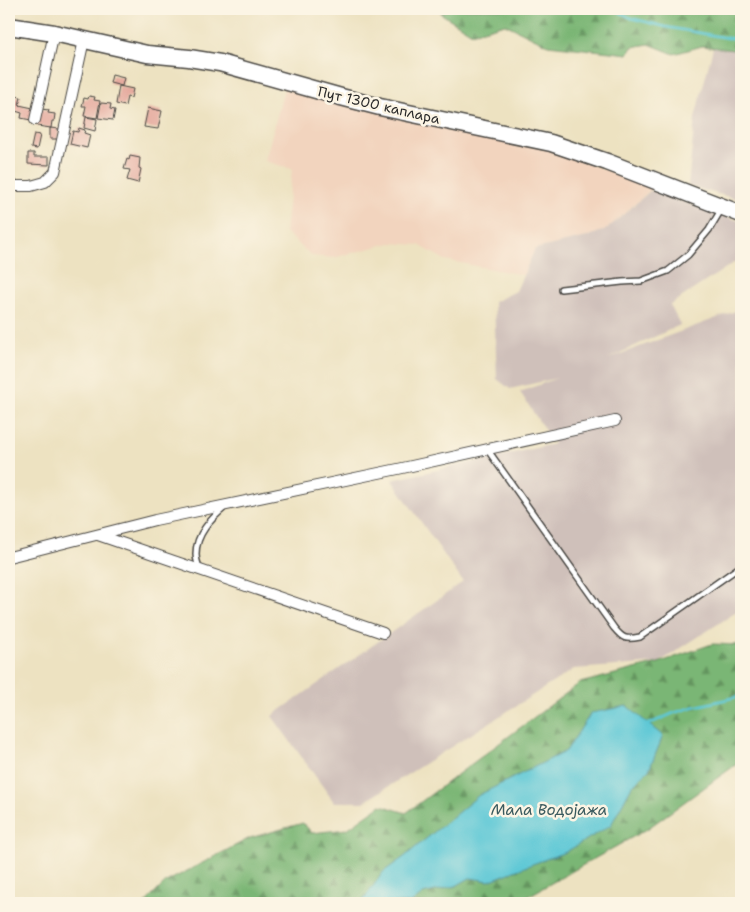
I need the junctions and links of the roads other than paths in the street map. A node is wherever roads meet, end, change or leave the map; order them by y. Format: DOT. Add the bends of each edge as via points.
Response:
graph roads {
  1 [pos="9,26"];
  2 [pos="54,33"];
  3 [pos="84,40"];
  4 [pos="34,120"];
  5 [pos="9,186"];
  6 [pos="723,207"];
  7 [pos="741,214"];
  8 [pos="561,289"];
  9 [pos="615,421"];
  10 [pos="487,449"];
  11 [pos="229,504"];
  12 [pos="98,535"];
  13 [pos="9,557"];
  14 [pos="741,566"];
  15 [pos="200,571"];
  16 [pos="383,633"];
  1 -- 2 [label="main road, Пут 1300 каплара"];
  2 -- 3 [label="main road, Пут 1300 каплара"];
  2 -- 4 [label="street"];
  3 -- 5 [label="street" via="55,172 46,182"];
  3 -- 6 [label="main road, Пут 1300 каплара" via="147,54 220,63 361,102 546,141"];
  6 -- 7 [label="main road, Пут 1300 каплара"];
  6 -- 8 [label="lane" via="688,255 668,271 641,281"];
  9 -- 10 [label="street"];
  10 -- 11 [label="street"];
  10 -- 14 [label="lane" via="614,628 627,639 640,637"];
  11 -- 12 [label="street"];
  11 -- 15 [label="lane" via="210,520 200,536 196,554"];
  12 -- 13 [label="street"];
  12 -- 15 [label="street"];
  15 -- 16 [label="street"];
}
